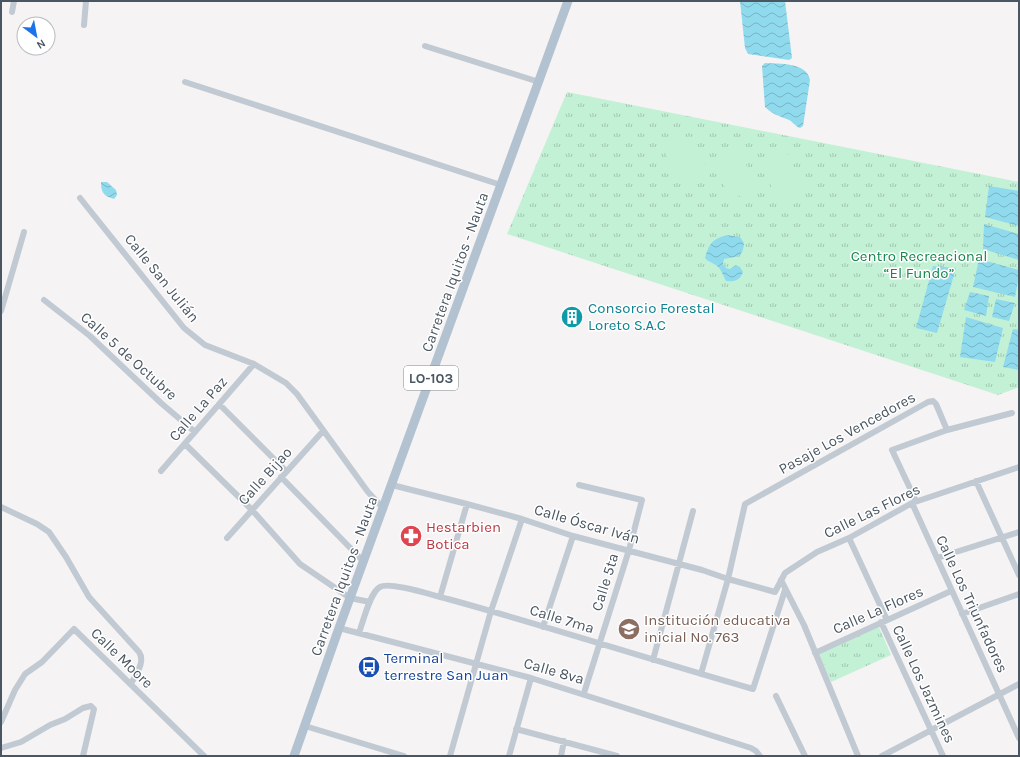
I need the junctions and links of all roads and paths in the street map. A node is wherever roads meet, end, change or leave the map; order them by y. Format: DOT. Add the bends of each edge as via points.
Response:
graph roads {
  1 [pos="14,1"];
  2 [pos="86,1"];
  3 [pos="568,1"];
  4 [pos="12,12"];
  5 [pos="84,25"];
  6 [pos="425,46"];
  7 [pos="185,82"];
  8 [pos="539,82"];
  9 [pos="501,185"];
  10 [pos="80,198"];
  11 [pos="24,232"];
  12 [pos="44,300"];
  13 [pos="1,311"];
  14 [pos="254,364"];
  15 [pos="219,404"];
  16 [pos="1012,413"];
  17 [pos="947,430"];
  18 [pos="323,431"];
  19 [pos="195,432"];
  20 [pos="185,444"];
  21 [pos="1019,467"];
  22 [pos="161,471"];
  23 [pos="286,472"];
  24 [pos="281,478"];
  25 [pos="976,481"];
  26 [pos="392,485"];
  27 [pos="579,486"];
  28 [pos="914,502"];
  29 [pos="467,504"];
  30 [pos="1,507"];
  31 [pos="384,509"];
  32 [pos="252,510"];
  33 [pos="693,511"];
  34 [pos="522,519"];
  35 [pos="1019,532"];
  36 [pos="573,536"];
  37 [pos="1002,537"];
  38 [pos="227,538"];
  39 [pos="849,538"];
  40 [pos="628,550"];
  41 [pos="937,558"];
  42 [pos="364,562"];
  43 [pos="680,564"];
  44 [pos="1019,575"];
  45 [pos="728,579"];
  46 [pos="780,580"];
  47 [pos="785,590"];
  48 [pos="952,591"];
  49 [pos="775,592"];
  50 [pos="1019,594"];
  51 [pos="440,597"];
  52 [pos="350,598"];
  53 [pos="370,602"];
  54 [pos="491,611"];
  55 [pos="962,614"];
  56 [pos="887,620"];
  57 [pos="881,622"];
  58 [pos="543,627"];
  59 [pos="339,628"];
  60 [pos="359,633"];
  61 [pos="600,644"];
  62 [pos="815,653"];
  63 [pos="653,660"];
  64 [pos="476,664"];
  65 [pos="701,674"];
  66 [pos="531,678"];
  67 [pos="131,684"];
  68 [pos="1019,684"];
  69 [pos="584,693"];
  70 [pos="999,694"];
  71 [pos="776,696"];
  72 [pos="1,722"];
  73 [pos="305,726"];
  74 [pos="516,729"];
  75 [pos="931,730"];
  76 [pos="1019,738"];
  77 [pos="564,741"];
  78 [pos="1,748"];
  79 [pos="83,756"];
  80 [pos="204,756"];
  81 [pos="294,756"];
  82 [pos="404,756"];
  83 [pos="450,756"];
  84 [pos="509,756"];
  85 [pos="561,756"];
  86 [pos="617,756"];
  87 [pos="760,756"];
  88 [pos="805,756"];
  89 [pos="858,756"];
  90 [pos="882,756"];
  91 [pos="944,756"];
  1 -- 4 [label="street"];
  2 -- 5 [label="street"];
  3 -- 8 [label="main road, Carretera Iquitos - Nauta / LO-103"];
  6 -- 8 [label="street"];
  7 -- 9 [label="street"];
  8 -- 9 [label="main road, Carretera Iquitos - Nauta / LO-103"];
  9 -- 26 [label="main road, Carretera Iquitos - Nauta / LO-103"];
  10 -- 14 [label="street, Calle San Julián" via="184,328 205,345"];
  11 -- 13 [label="street"];
  12 -- 19 [label="street, Calle 5 de Octubre" via="90,336"];
  14 -- 15 [label="street, Calle La Paz"];
  14 -- 18 [label="street, Calle San Julián" via="286,383"];
  15 -- 19 [label="street, Calle La Paz"];
  15 -- 23 [label="street"];
  16 -- 17 [label="street"];
  17 -- 28 [label="street, Calle Los Triunfadores" via="892,450"];
  17 -- 45 [label="street, Pasaje Los Vencedores" via="936,404 933,401 928,402 745,504"];
  18 -- 23 [label="street, Calle Bijao"];
  18 -- 31 [label="street, Calle San Julián" via="368,492"];
  19 -- 20 [label="street, Calle La Paz"];
  20 -- 22 [label="street, Calle La Paz"];
  20 -- 32 [label="street"];
  21 -- 25 [label="street, Calle Las Flores"];
  23 -- 24 [label="street, Calle Bijao"];
  24 -- 32 [label="street, Calle Bijao"];
  24 -- 42 [label="street"];
  25 -- 28 [label="street, Calle Las Flores"];
  25 -- 37 [label="street"];
  26 -- 29 [label="street, Calle Óscar Iván"];
  26 -- 31 [label="main road, Carretera Iquitos - Nauta / LO-103"];
  27 -- 40 [label="street, Calle 5ta" via="642,500"];
  28 -- 39 [label="street, Calle Las Flores"];
  28 -- 41 [label="street, Calle Los Triunfadores"];
  29 -- 34 [label="street, Calle Óscar Iván"];
  29 -- 51 [label="street"];
  30 -- 67 [label="street" via="49,532 89,597 142,656 142,662"];
  31 -- 42 [label="main road, Carretera Iquitos - Nauta / LO-103"];
  32 -- 38 [label="street, Calle Bijao"];
  32 -- 52 [label="street" via="300,564"];
  33 -- 43 [label="street"];
  34 -- 36 [label="street, Calle Óscar Iván"];
  34 -- 54 [label="street"];
  35 -- 37 [label="street"];
  36 -- 40 [label="street, Calle Óscar Iván"];
  36 -- 58 [label="street"];
  37 -- 41 [label="street"];
  37 -- 44 [label="street"];
  39 -- 46 [label="street, Calle Las Flores" via="817,552 785,573"];
  39 -- 56 [label="street, Calle Los Jazmines"];
  40 -- 43 [label="street, Calle Óscar Iván"];
  40 -- 61 [label="street, Calle 5ta"];
  41 -- 48 [label="street, Calle Los Triunfadores"];
  42 -- 52 [label="main road, Carretera Iquitos - Nauta / LO-103"];
  43 -- 45 [label="street, Calle Óscar Iván"];
  43 -- 63 [label="street"];
  45 -- 49 [label="street, Calle Óscar Iván"];
  45 -- 65 [label="street"];
  46 -- 47 [label="street"];
  46 -- 49 [label="street, Calle Las Flores"];
  47 -- 62 [label="street" via="804,625"];
  47 -- 65 [label="street, Calle 7ma" via="753,689"];
  48 -- 55 [label="street, Calle Los Triunfadores"];
  48 -- 56 [label="street, Calle La Flores"];
  50 -- 55 [label="street"];
  51 -- 53 [label="street, Calle 7ma" via="386,585 375,592"];
  51 -- 54 [label="street, Calle 7ma"];
  52 -- 53 [label="street"];
  52 -- 59 [label="main road, Carretera Iquitos - Nauta / LO-103"];
  53 -- 60 [label="street, Calle 7ma"];
  54 -- 58 [label="street, Calle 7ma"];
  54 -- 64 [label="street"];
  55 -- 70 [label="street, Calle Los Triunfadores"];
  56 -- 57 [label="street, Calle La Flores"];
  57 -- 62 [label="street, Calle La Flores"];
  57 -- 75 [label="street, Calle Los Jazmines"];
  58 -- 61 [label="street, Calle 7ma"];
  59 -- 60 [label="street, Calle 8va"];
  59 -- 73 [label="main road, Carretera Iquitos - Nauta / LO-103"];
  60 -- 64 [label="street, Calle 8va"];
  61 -- 63 [label="street, Calle 7ma"];
  61 -- 69 [label="street, Calle 5ta"];
  62 -- 89 [label="street"];
  63 -- 65 [label="street, Calle 7ma"];
  64 -- 66 [label="street, Calle 8va"];
  64 -- 83 [label="street"];
  66 -- 69 [label="street, Calle 8va"];
  66 -- 74 [label="street"];
  67 -- 72 [label="street, Calle Moore" via="74,629 42,662 25,674"];
  67 -- 80 [label="street, Calle Moore"];
  68 -- 70 [label="street"];
  69 -- 87 [label="street, Calle 8va" via="751,748"];
  70 -- 75 [label="street"];
  70 -- 76 [label="street, Calle Los Triunfadores"];
  71 -- 88 [label="street"];
  73 -- 81 [label="main road, Carretera Iquitos - Nauta / LO-103"];
  73 -- 82 [label="street"];
  74 -- 77 [label="street"];
  74 -- 84 [label="street"];
  75 -- 90 [label="street"];
  75 -- 91 [label="street, Calle Los Jazmines"];
  77 -- 85 [label="street"];
  77 -- 86 [label="street"];
  78 -- 79 [label="street" via="31,738 50,725 91,706 94,709"];
}
